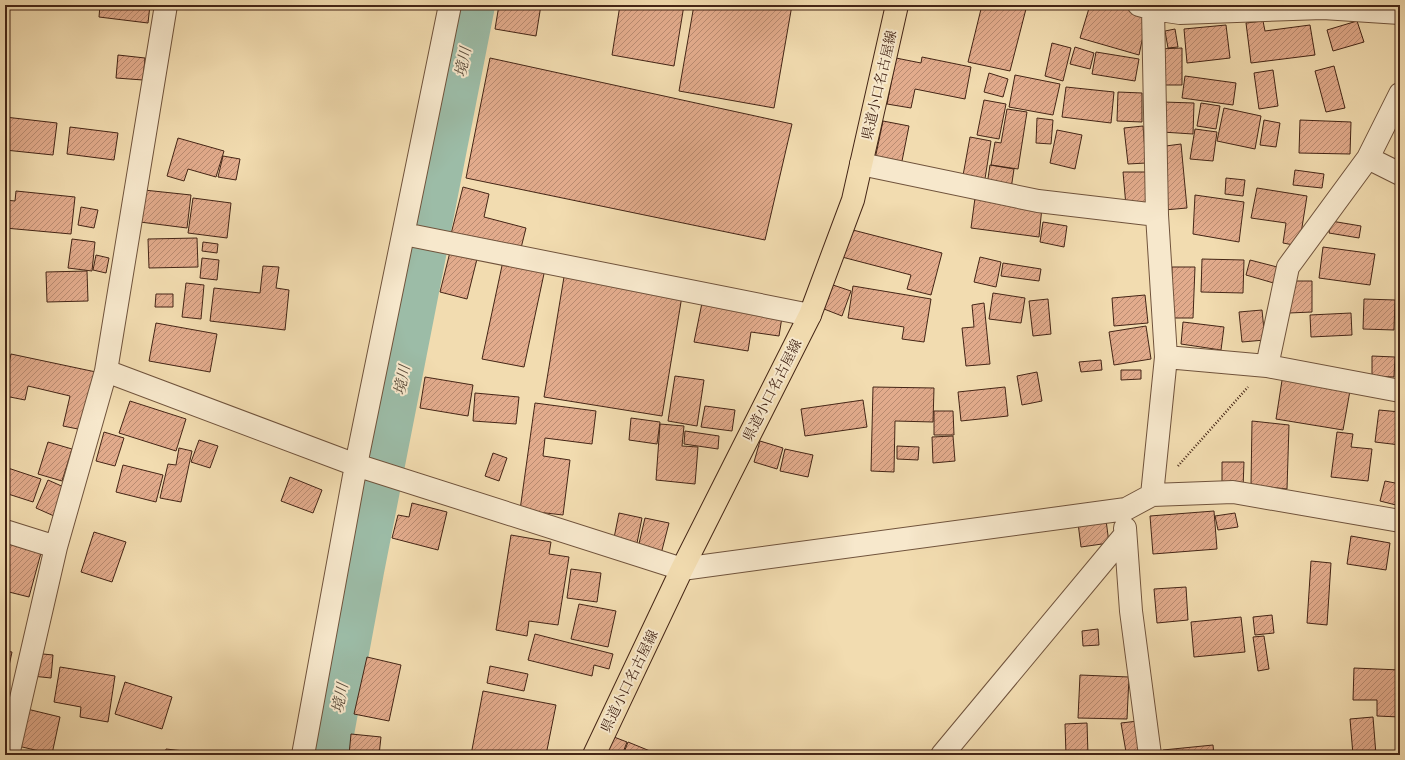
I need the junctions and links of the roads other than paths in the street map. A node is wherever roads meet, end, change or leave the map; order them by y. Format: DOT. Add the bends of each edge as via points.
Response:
graph roads {
  1 [pos="166,5"];
  2 [pos="450,5"];
  3 [pos="897,5"];
  4 [pos="1146,7"];
  5 [pos="1322,7"];
  6 [pos="1180,9"];
  7 [pos="1400,13"];
  8 [pos="1400,94"];
  9 [pos="1368,158"];
  10 [pos="861,164"];
  11 [pos="1400,174"];
  12 [pos="1157,215"];
  13 [pos="404,234"];
  14 [pos="810,315"];
  15 [pos="1166,357"];
  16 [pos="1267,366"];
  17 [pos="106,371"];
  18 [pos="1400,391"];
  19 [pos="356,465"];
  20 [pos="1152,496"];
  21 [pos="1126,509"];
  22 [pos="1400,521"];
  23 [pos="5,531"];
  24 [pos="1125,535"];
  25 [pos="56,547"];
  26 [pos="682,569"];
  27 [pos="8,755"];
  28 [pos="303,755"];
  29 [pos="594,755"];
  30 [pos="942,755"];
  31 [pos="1150,755"];
  1 -- 17 [label="street"];
  2 -- 13 [label="street"];
  3 -- 10 [label="main road, 県道小口名古屋線"];
  4 -- 6 [label="street"];
  4 -- 12 [label="street"];
  5 -- 6 [label="street"];
  5 -- 7 [label="street"];
  8 -- 9 [label="street"];
  9 -- 11 [label="street"];
  9 -- 16 [label="street" via="1288,267"];
  10 -- 12 [label="street" via="1038,201"];
  10 -- 14 [label="main road, 県道小口名古屋線" via="853,200"];
  12 -- 15 [label="street"];
  13 -- 14 [label="street"];
  13 -- 19 [label="street"];
  14 -- 26 [label="main road, 県道小口名古屋線"];
  15 -- 16 [label="street"];
  15 -- 20 [label="street"];
  16 -- 18 [label="street"];
  17 -- 19 [label="street"];
  17 -- 25 [label="street"];
  19 -- 26 [label="street"];
  19 -- 28 [label="street"];
  20 -- 21 [label="street"];
  20 -- 22 [label="street" via="1233,492"];
  21 -- 24 [label="street"];
  21 -- 26 [label="street"];
  23 -- 25 [label="street"];
  24 -- 30 [label="street"];
  24 -- 31 [label="street" via="1131,611"];
  25 -- 27 [label="street"];
  26 -- 29 [label="main road, 県道小口名古屋線"];
}
